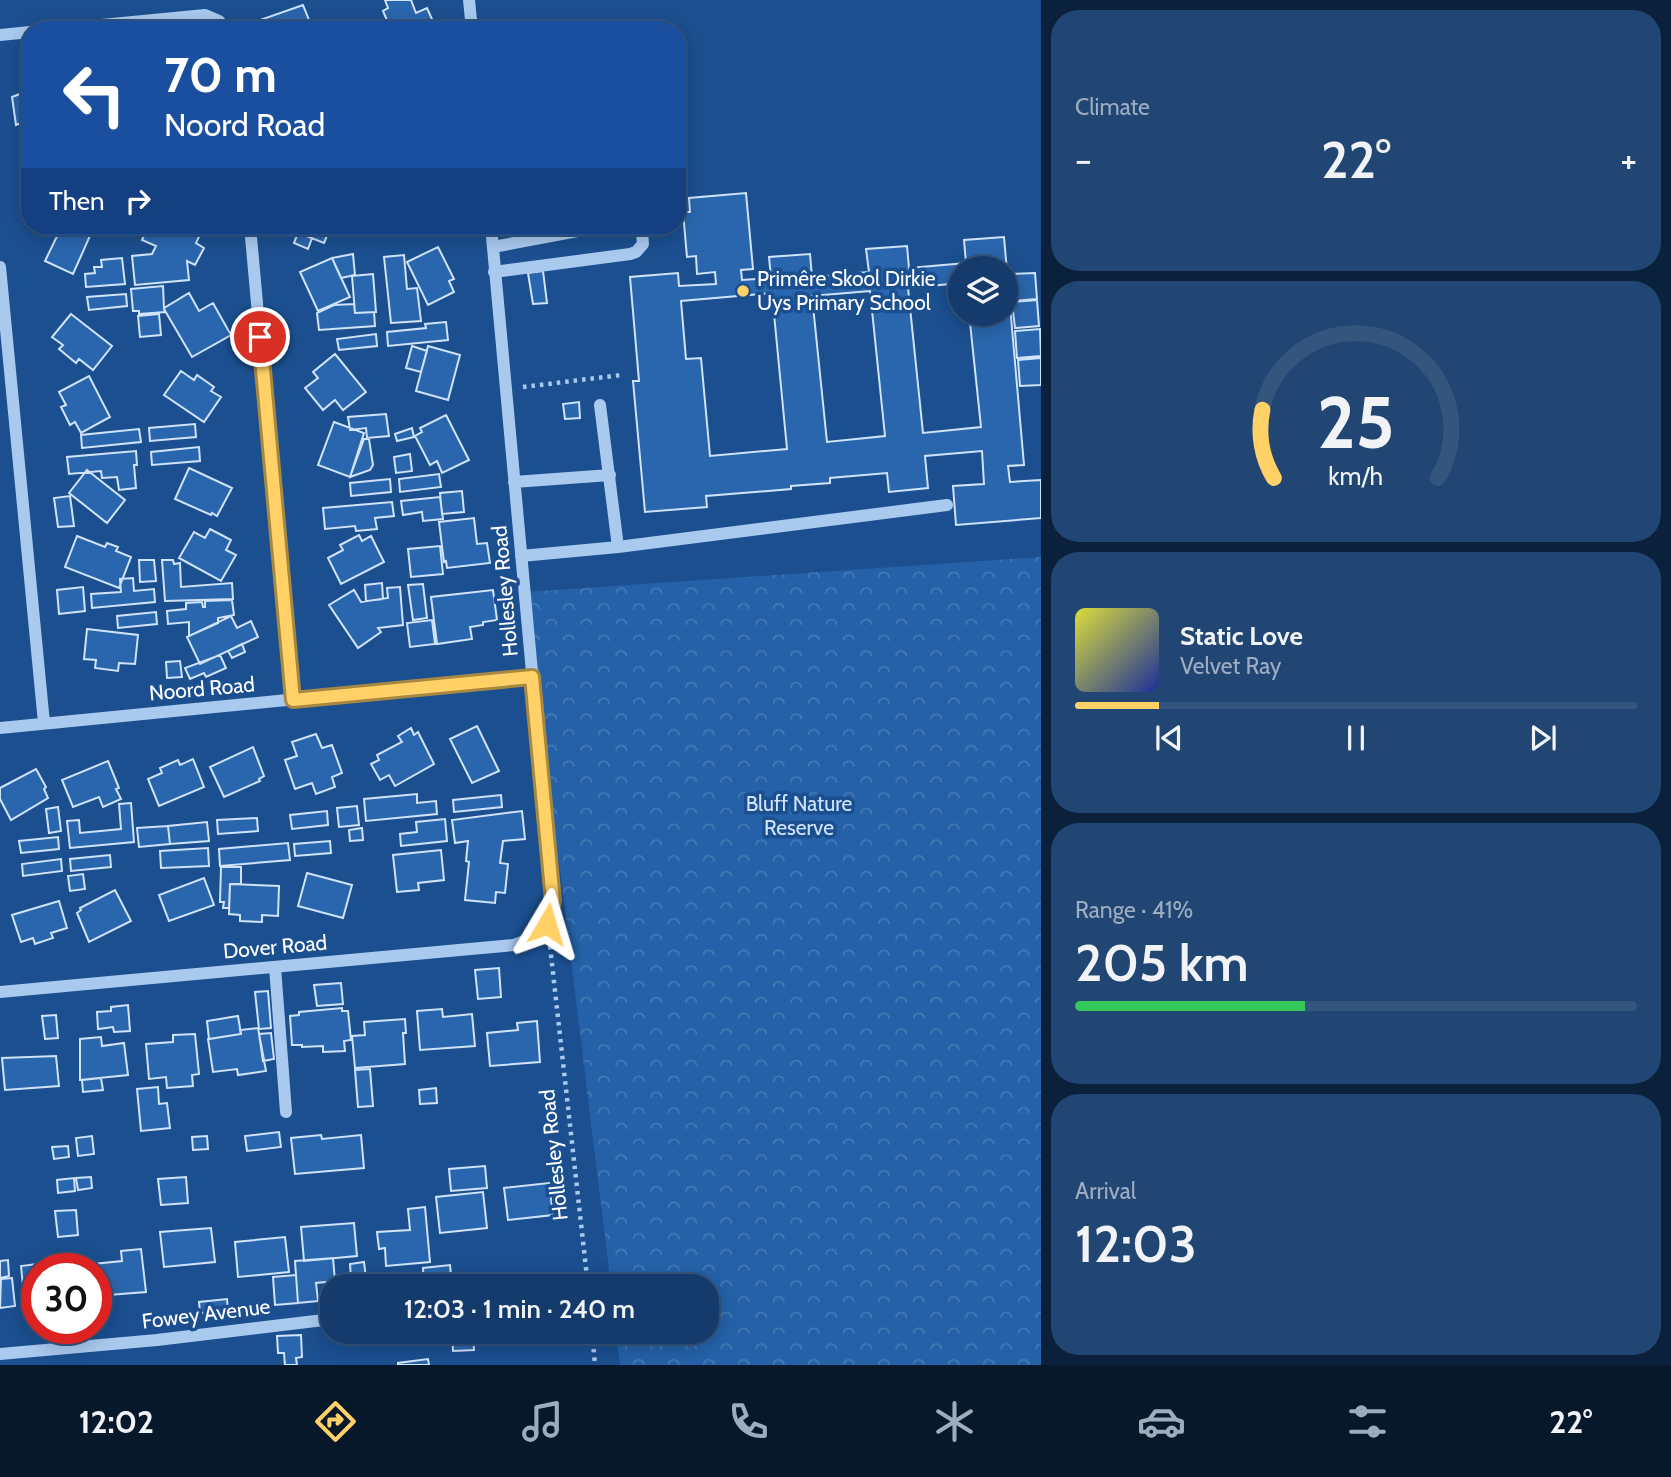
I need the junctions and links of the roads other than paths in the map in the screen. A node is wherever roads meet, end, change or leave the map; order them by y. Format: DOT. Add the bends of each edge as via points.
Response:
graph roads {
  1 [pos="470,0"];
  2 [pos="143,21"];
  3 [pos="219,21"];
  4 [pos="471,21"];
  5 [pos="21,33"];
  6 [pos="0,35"];
  7 [pos="251,235"];
  8 [pos="492,235"];
  9 [pos="556,235"];
  10 [pos="642,235"];
  11 [pos="493,247"];
  12 [pos="0,267"];
  13 [pos="494,272"];
  14 [pos="600,405"];
  15 [pos="610,475"];
  16 [pos="514,482"];
  17 [pos="947,505"];
  18 [pos="618,547"];
  19 [pos="521,556"];
  20 [pos="532,677"];
  21 [pos="293,700"];
  22 [pos="44,723"];
  23 [pos="0,728"];
  24 [pos="547,924"];
  25 [pos="275,967"];
  26 [pos="0,992"];
  27 [pos="286,1112"];
  28 [pos="320,1320"];
  29 [pos="0,1354"];
  1 -- 4 [label="street"];
  2 -- 3 [label="street" via="205,15"];
  5 -- 6 [label="street"];
  7 -- 21 [label="street"];
  8 -- 11 [label="street, Hollesley Road"];
  9 -- 11 [label="street"];
  10 -- 13 [label="street" via="643,244 630,254"];
  11 -- 13 [label="street, Hollesley Road"];
  12 -- 22 [label="street"];
  13 -- 16 [label="street, Hollesley Road"];
  14 -- 15 [label="street"];
  15 -- 16 [label="street"];
  15 -- 18 [label="street"];
  16 -- 19 [label="street, Hollesley Road"];
  17 -- 18 [label="street"];
  18 -- 19 [label="street"];
  19 -- 20 [label="street, Hollesley Road"];
  20 -- 21 [label="street, Noord Road"];
  20 -- 24 [label="street, Hollesley Road" via="553,901"];
  21 -- 22 [label="street, Noord Road"];
  22 -- 23 [label="street, Noord Road"];
  24 -- 25 [label="street, Dover Road" via="514,945"];
  25 -- 26 [label="street, Dover Road"];
  25 -- 27 [label="street"];
  28 -- 29 [label="street, Fowey Avenue"];
}
